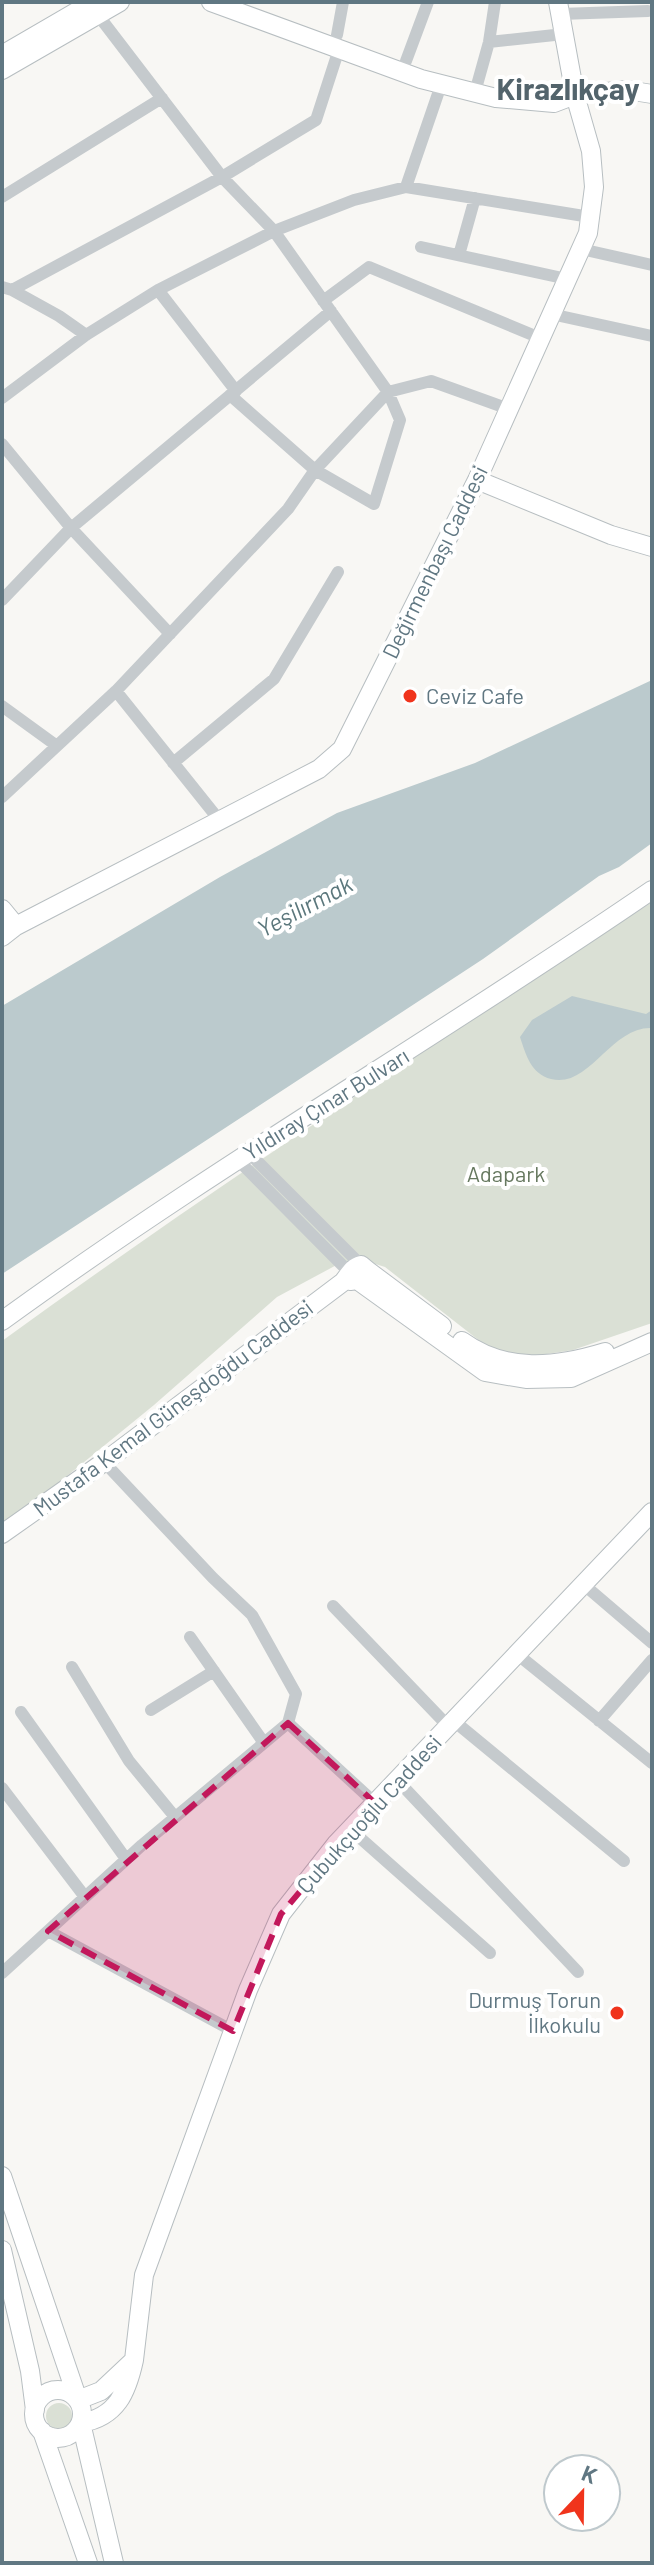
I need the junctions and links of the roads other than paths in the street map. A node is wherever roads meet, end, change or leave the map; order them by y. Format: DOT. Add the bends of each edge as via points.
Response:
graph roads {
  1 [pos="120,2"];
  2 [pos="211,2"];
  3 [pos="246,2"];
  4 [pos="343,2"];
  5 [pos="428,2"];
  6 [pos="495,2"];
  7 [pos="559,8"];
  8 [pos="96,9"];
  9 [pos="648,11"];
  10 [pos="564,34"];
  11 [pos="338,42"];
  12 [pos="489,42"];
  13 [pos="2,55"];
  14 [pos="406,61"];
  15 [pos="2,70"];
  16 [pos="652,82"];
  17 [pos="441,85"];
  18 [pos="477,85"];
  19 [pos="574,89"];
  20 [pos="652,94"];
  21 [pos="162,98"];
  22 [pos="222,177"];
  23 [pos="406,187"];
  24 [pos="2,197"];
  25 [pos="475,198"];
  26 [pos="590,217"];
  27 [pos="274,231"];
  28 [pos="421,247"];
  29 [pos="581,249"];
  30 [pos="459,255"];
  31 [pos="652,265"];
  32 [pos="567,279"];
  33 [pos="7,289"];
  34 [pos="158,290"];
  35 [pos="327,306"];
  36 [pos="551,314"];
  37 [pos="86,335"];
  38 [pos="652,336"];
  39 [pos="540,338"];
  40 [pos="388,392"];
  41 [pos="233,393"];
  42 [pos="2,398"];
  43 [pos="509,409"];
  44 [pos="2,444"];
  45 [pos="315,470"];
  46 [pos="477,480"];
  47 [pos="71,528"];
  48 [pos="651,546"];
  49 [pos="338,572"];
  50 [pos="2,600"];
  51 [pos="170,634"];
  52 [pos="116,691"];
  53 [pos="2,706"];
  54 [pos="57,746"];
  55 [pos="173,763"];
  56 [pos="2,797"];
  57 [pos="220,821"];
  58 [pos="652,890"];
  59 [pos="2,909"];
  60 [pos="7,931"];
  61 [pos="244,1157"];
  62 [pos="356,1274"];
  63 [pos="2,1321"];
  64 [pos="652,1333"];
  65 [pos="652,1342"];
  66 [pos="104,1462"];
  67 [pos="652,1512"];
  68 [pos="2,1534"];
  69 [pos="583,1584"];
  70 [pos="333,1606"];
  71 [pos="190,1637"];
  72 [pos="652,1643"];
  73 [pos="517,1654"];
  74 [pos="652,1660"];
  75 [pos="72,1667"];
  76 [pos="214,1671"];
  77 [pos="151,1710"];
  78 [pos="21,1712"];
  79 [pos="599,1721"];
  80 [pos="288,1723"];
  81 [pos="451,1724"];
  82 [pos="264,1743"];
  83 [pos="652,1763"];
  84 [pos="397,1780"];
  85 [pos="2,1788"];
  86 [pos="375,1803"];
  87 [pos="175,1817"];
  88 [pos="350,1829"];
  89 [pos="126,1859"];
  90 [pos="624,1861"];
  91 [pos="85,1897"];
  92 [pos="48,1931"];
  93 [pos="490,1953"];
  94 [pos="578,1972"];
  95 [pos="2,1973"];
  96 [pos="233,2031"];
  97 [pos="2,2176"];
  98 [pos="2,2250"];
  99 [pos="134,2360"];
  100 [pos="78,2400"];
  101 [pos="35,2410"];
  102 [pos="81,2423"];
  103 [pos="42,2431"];
  104 [pos="88,2563"];
  105 [pos="114,2563"];
  1 -- 8 [label="main road"];
  2 -- 11 [label="main road"];
  3 -- 11 [label="main road"];
  4 -- 11 [label="street"];
  5 -- 14 [label="street"];
  6 -- 12 [label="street"];
  7 -- 9 [label="street"];
  7 -- 10 [label="main road, Değirmenbaşı Caddesi"];
  8 -- 13 [label="main road"];
  8 -- 15 [label="main road"];
  8 -- 21 [label="street"];
  10 -- 12 [label="street"];
  10 -- 19 [label="main road, Değirmenbaşı Caddesi"];
  11 -- 14 [label="main road"];
  11 -- 17 [label="main road"];
  11 -- 22 [label="street" via="316,120"];
  12 -- 18 [label="street"];
  14 -- 18 [label="main road"];
  16 -- 19 [label="main road"];
  17 -- 19 [label="main road" via="496,98 554,103"];
  17 -- 23 [label="street"];
  18 -- 19 [label="main road" via="493,90"];
  19 -- 20 [label="main road"];
  19 -- 26 [label="main road, Değirmenbaşı Caddesi" via="591,151"];
  21 -- 22 [label="street"];
  21 -- 24 [label="street"];
  22 -- 27 [label="street"];
  22 -- 33 [label="street"];
  23 -- 25 [label="street"];
  23 -- 27 [label="street" via="354,200"];
  25 -- 26 [label="street"];
  25 -- 30 [label="street"];
  26 -- 29 [label="main road, Değirmenbaşı Caddesi"];
  27 -- 34 [label="street"];
  27 -- 35 [label="street"];
  28 -- 30 [label="street"];
  29 -- 31 [label="street"];
  29 -- 32 [label="main road, Değirmenbaşı Caddesi"];
  30 -- 32 [label="street"];
  32 -- 36 [label="main road, Değirmenbaşı Caddesi"];
  33 -- 37 [label="street"];
  34 -- 37 [label="street"];
  34 -- 41 [label="street"];
  35 -- 39 [label="street" via="369,267"];
  35 -- 40 [label="street"];
  35 -- 41 [label="street"];
  36 -- 38 [label="street"];
  36 -- 39 [label="main road, Değirmenbaşı Caddesi"];
  37 -- 42 [label="street"];
  39 -- 43 [label="main road, Değirmenbaşı Caddesi"];
  40 -- 43 [label="street" via="431,381"];
  40 -- 45 [label="street"];
  40 -- 45 [label="street" via="400,420 374,504"];
  41 -- 45 [label="street"];
  41 -- 47 [label="street"];
  43 -- 46 [label="main road, Değirmenbaşı Caddesi"];
  44 -- 47 [label="street"];
  45 -- 51 [label="street" via="288,509"];
  46 -- 48 [label="main road"];
  46 -- 57 [label="main road, Değirmenbaşı Caddesi" via="342,749 319,769"];
  47 -- 50 [label="street"];
  47 -- 51 [label="street"];
  49 -- 55 [label="street" via="274,679"];
  51 -- 52 [label="street"];
  52 -- 54 [label="street"];
  52 -- 55 [label="street"];
  53 -- 54 [label="street"];
  54 -- 56 [label="street"];
  55 -- 57 [label="street"];
  57 -- 60 [label="main road, Değirmenbaşı Caddesi"];
  58 -- 61 [label="main road, Yıldıray Çınar Bulvarı"];
  59 -- 60 [label="main road"];
  61 -- 62 [label="street"];
  61 -- 63 [label="main road, Yıldıray Çınar Bulvarı"];
  62 -- 64 [label="main road" via="490,1358 526,1365 571,1363"];
  62 -- 65 [label="main road" via="485,1372 526,1379 571,1378"];
  62 -- 66 [label="main road, Mustafa Kemal Güneşdoğdu Caddesi"];
  66 -- 68 [label="main road, Mustafa Kemal Güneşdoğdu Caddesi"];
  66 -- 80 [label="street" via="252,1615 296,1694"];
  67 -- 69 [label="main road, Çubukçuoğlu Caddesi"];
  69 -- 72 [label="street"];
  69 -- 73 [label="main road, Çubukçuoğlu Caddesi"];
  70 -- 81 [label="street"];
  71 -- 76 [label="street"];
  73 -- 79 [label="street"];
  73 -- 81 [label="main road, Çubukçuoğlu Caddesi"];
  74 -- 79 [label="street"];
  75 -- 87 [label="street" via="129,1761"];
  76 -- 77 [label="street"];
  76 -- 82 [label="street"];
  78 -- 89 [label="street"];
  79 -- 83 [label="street"];
  80 -- 82 [label="street"];
  80 -- 86 [label="street"];
  81 -- 84 [label="main road, Çubukçuoğlu Caddesi"];
  81 -- 90 [label="street"];
  82 -- 87 [label="street"];
  84 -- 86 [label="main road, Çubukçuoğlu Caddesi"];
  84 -- 94 [label="street"];
  85 -- 91 [label="street"];
  86 -- 88 [label="main road, Çubukçuoğlu Caddesi"];
  87 -- 89 [label="street"];
  88 -- 93 [label="street"];
  88 -- 96 [label="main road, Çubukçuoğlu Caddesi" via="281,1914"];
  89 -- 91 [label="street"];
  91 -- 92 [label="street"];
  92 -- 95 [label="street"];
  92 -- 96 [label="street"];
  96 -- 99 [label="main road, Çubukçuoğlu Caddesi" via="144,2275"];
  97 -- 100 [label="main road"];
  98 -- 101 [label="main road"];
  99 -- 100 [label="main road" via="101,2391"];
  99 -- 102 [label="main road, Çubukçuoğlu Caddesi" via="121,2399"];
  100 -- 101 [label="main road" via="57,2390 43,2396"];
  100 -- 102 [label="main road"];
  101 -- 103 [label="main road"];
  102 -- 103 [label="main road" via="64,2438"];
  102 -- 105 [label="main road"];
  103 -- 104 [label="main road"];
}
